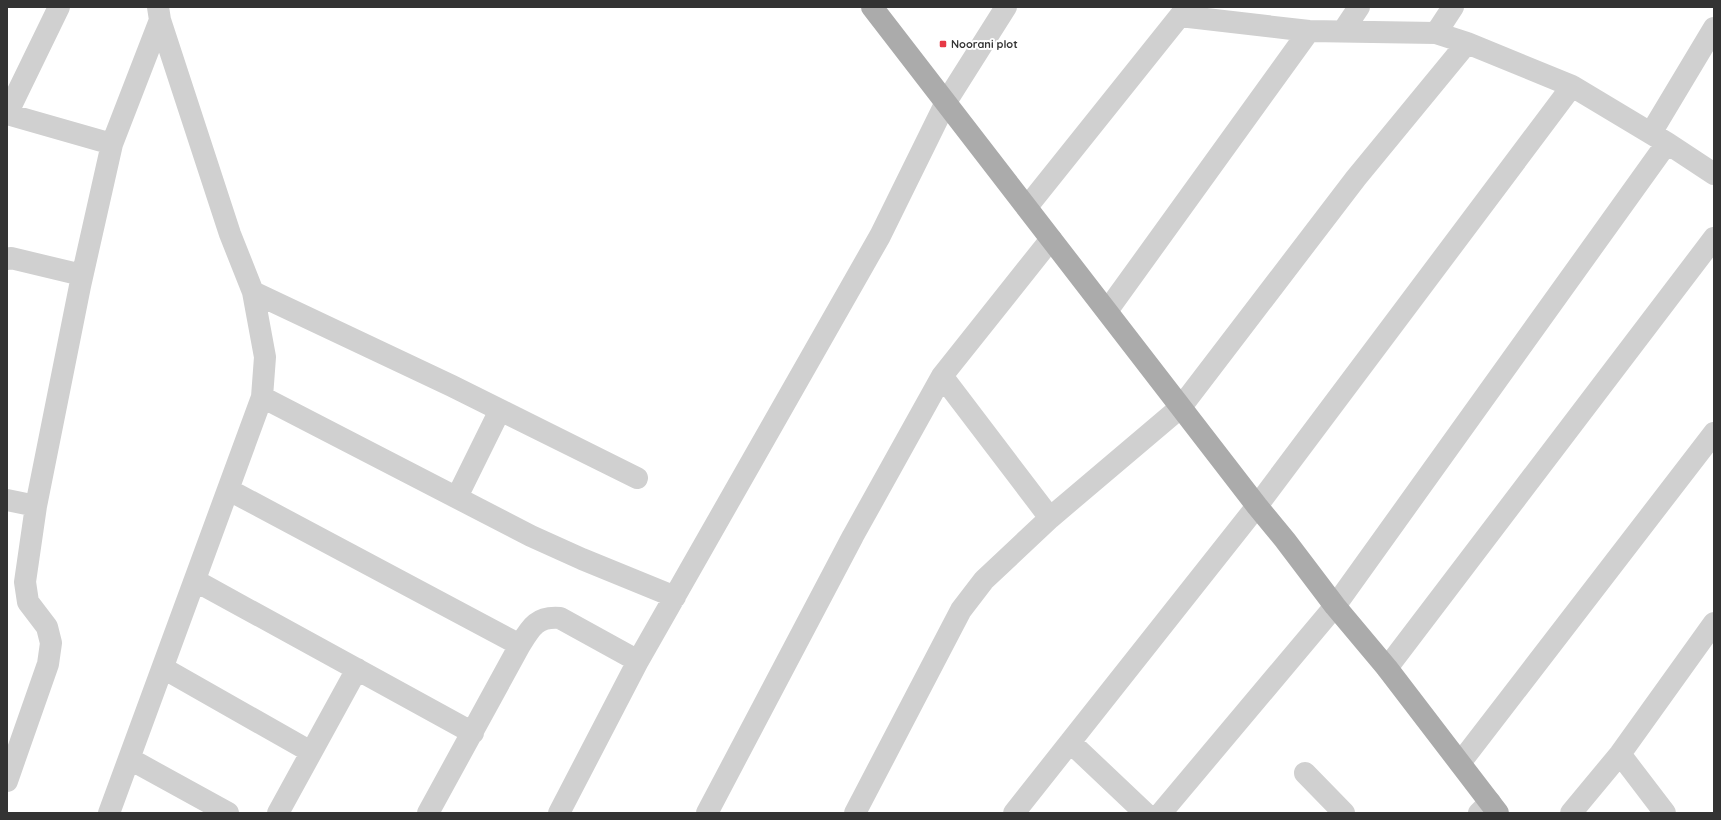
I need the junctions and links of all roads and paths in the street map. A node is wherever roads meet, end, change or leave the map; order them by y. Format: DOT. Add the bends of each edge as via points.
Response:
graph roads {
  1 [pos="59,7"];
  2 [pos="872,7"];
  3 [pos="1006,7"];
  4 [pos="1359,7"];
  5 [pos="1454,7"];
  6 [pos="1184,11"];
  7 [pos="159,13"];
  8 [pos="1714,28"];
  9 [pos="1308,31"];
  10 [pos="1343,31"];
  11 [pos="1436,33"];
  12 [pos="1467,43"];
  13 [pos="1572,86"];
  14 [pos="946,102"];
  15 [pos="7,114"];
  16 [pos="1659,138"];
  17 [pos="112,144"];
  18 [pos="1714,174"];
  19 [pos="1027,208"];
  20 [pos="1714,238"];
  21 [pos="1051,239"];
  22 [pos="7,259"];
  23 [pos="82,275"];
  24 [pos="253,292"];
  25 [pos="1107,311"];
  26 [pos="942,376"];
  27 [pos="262,397"];
  28 [pos="1180,407"];
  29 [pos="500,410"];
  30 [pos="1714,433"];
  31 [pos="637,478"];
  32 [pos="229,490"];
  33 [pos="457,497"];
  34 [pos="7,500"];
  35 [pos="36,506"];
  36 [pos="1257,506"];
  37 [pos="1050,518"];
  38 [pos="196,581"];
  39 [pos="675,597"];
  40 [pos="1335,606"];
  41 [pos="1714,623"];
  42 [pos="520,645"];
  43 [pos="638,661"];
  44 [pos="164,668"];
  45 [pos="1387,668"];
  46 [pos="357,670"];
  47 [pos="473,733"];
  48 [pos="1070,742"];
  49 [pos="311,752"];
  50 [pos="1620,754"];
  51 [pos="130,759"];
  52 [pos="1460,763"];
  53 [pos="1305,773"];
  54 [pos="7,781"];
  55 [pos="1489,809"];
  56 [pos="564,811"];
  57 [pos="110,813"];
  58 [pos="228,813"];
  59 [pos="278,813"];
  60 [pos="428,813"];
  61 [pos="707,813"];
  62 [pos="855,813"];
  63 [pos="1014,813"];
  64 [pos="1145,813"];
  65 [pos="1161,813"];
  66 [pos="1344,813"];
  67 [pos="1572,813"];
  68 [pos="1665,813"];
  1 -- 15 [label="street"];
  2 -- 14 [label="main road"];
  3 -- 14 [label="street"];
  4 -- 10 [label="street"];
  5 -- 11 [label="street"];
  6 -- 9 [label="street"];
  6 -- 19 [label="street"];
  7 -- 17 [label="street"];
  7 -- 24 [label="street" via="230,234"];
  8 -- 16 [label="street"];
  9 -- 10 [label="street"];
  9 -- 25 [label="street"];
  10 -- 11 [label="street"];
  11 -- 12 [label="street"];
  12 -- 13 [label="street"];
  12 -- 28 [label="street" via="1356,178"];
  13 -- 16 [label="street"];
  13 -- 36 [label="street"];
  14 -- 19 [label="main road"];
  14 -- 39 [label="street" via="880,236"];
  15 -- 17 [label="street"];
  16 -- 18 [label="street"];
  16 -- 40 [label="street"];
  17 -- 23 [label="street"];
  19 -- 21 [label="main road"];
  20 -- 45 [label="street"];
  21 -- 25 [label="main road"];
  21 -- 26 [label="street"];
  22 -- 23 [label="street"];
  23 -- 35 [label="street"];
  24 -- 27 [label="street" via="265,357"];
  24 -- 29 [label="street"];
  25 -- 28 [label="main road"];
  26 -- 37 [label="street"];
  26 -- 61 [label="street" via="853,536"];
  27 -- 32 [label="street"];
  27 -- 33 [label="street"];
  28 -- 36 [label="main road"];
  28 -- 37 [label="street"];
  29 -- 31 [label="street"];
  29 -- 33 [label="street"];
  30 -- 52 [label="street"];
  32 -- 38 [label="street"];
  32 -- 42 [label="street"];
  33 -- 39 [label="street" via="531,536"];
  34 -- 35 [label="street"];
  35 -- 54 [label="street" via="25,593 28,602 47,627 51,642 48,664"];
  36 -- 40 [label="main road"];
  36 -- 48 [label="street"];
  37 -- 62 [label="street" via="984,580 961,610"];
  38 -- 44 [label="street"];
  38 -- 46 [label="street"];
  39 -- 43 [label="street"];
  40 -- 45 [label="main road"];
  40 -- 65 [label="street"];
  41 -- 50 [label="street"];
  42 -- 43 [label="street" via="539,621 549,617 560,618"];
  42 -- 47 [label="street"];
  43 -- 56 [label="street"];
  44 -- 49 [label="street"];
  44 -- 51 [label="street"];
  45 -- 52 [label="main road"];
  46 -- 47 [label="street"];
  46 -- 49 [label="street"];
  47 -- 60 [label="street"];
  48 -- 63 [label="street"];
  48 -- 64 [label="street"];
  49 -- 59 [label="street"];
  50 -- 67 [label="street"];
  50 -- 68 [label="street"];
  51 -- 57 [label="street"];
  51 -- 58 [label="street"];
  52 -- 55 [label="main road"];
  53 -- 66 [label="street"];
}
